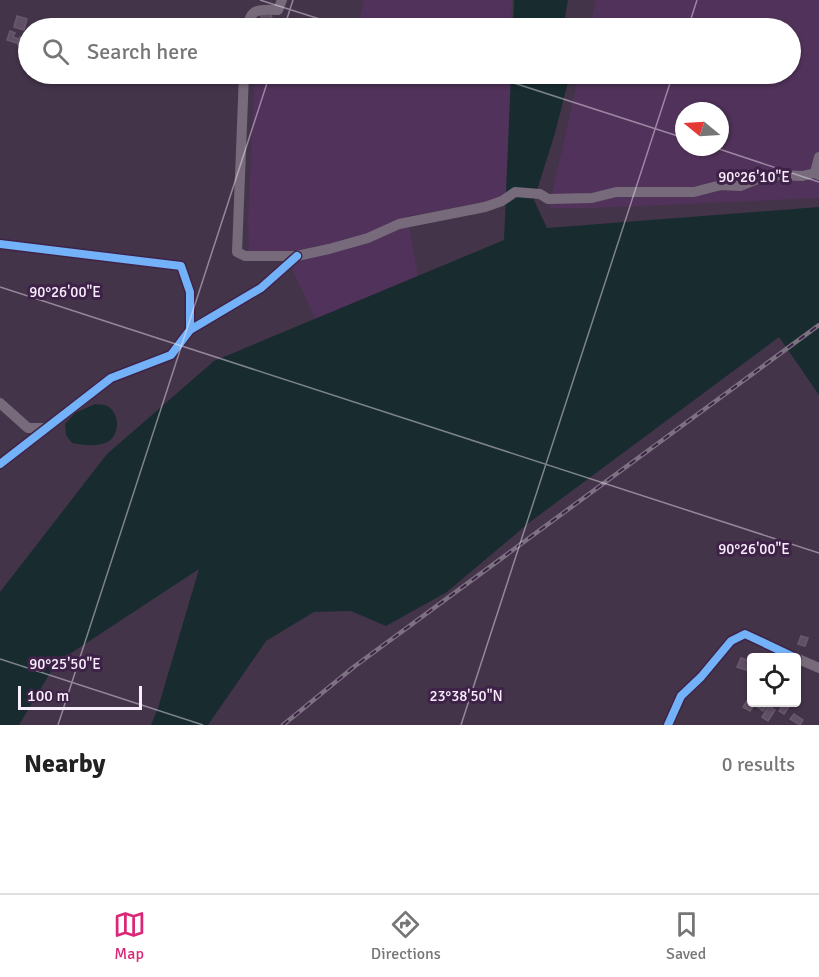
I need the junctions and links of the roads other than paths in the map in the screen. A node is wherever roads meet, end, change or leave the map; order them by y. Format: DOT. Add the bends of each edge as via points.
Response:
graph roads {
  1 [pos="282,0"];
  2 [pos="249,18"];
  3 [pos="244,84"];
  4 [pos="819,157"];
  5 [pos="817,174"];
  6 [pos="0,244"];
  7 [pos="297,256"];
  8 [pos="190,330"];
  9 [pos="0,403"];
  10 [pos="45,428"];
  11 [pos="0,464"];
  12 [pos="786,653"];
  13 [pos="801,660"];
  14 [pos="819,668"];
  15 [pos="668,725"];
  1 -- 2 [label="street" via="278,10 264,9"];
  3 -- 7 [label="street" via="237,252 245,256"];
  4 -- 5 [label="street"];
  5 -- 7 [label="street" via="780,175 740,186 721,185 694,192 616,192 592,198 548,199 540,194 514,192 485,207 399,224 368,238"];
  6 -- 8 [label="street" via="181,266 190,292"];
  7 -- 8 [label="street" via="261,288"];
  8 -- 10 [label="street" via="171,355 111,378"];
  9 -- 10 [label="street" via="28,428"];
  10 -- 11 [label="street"];
  12 -- 15 [label="street" via="746,634 731,641 681,696"];
  13 -- 14 [label="street"];
}
